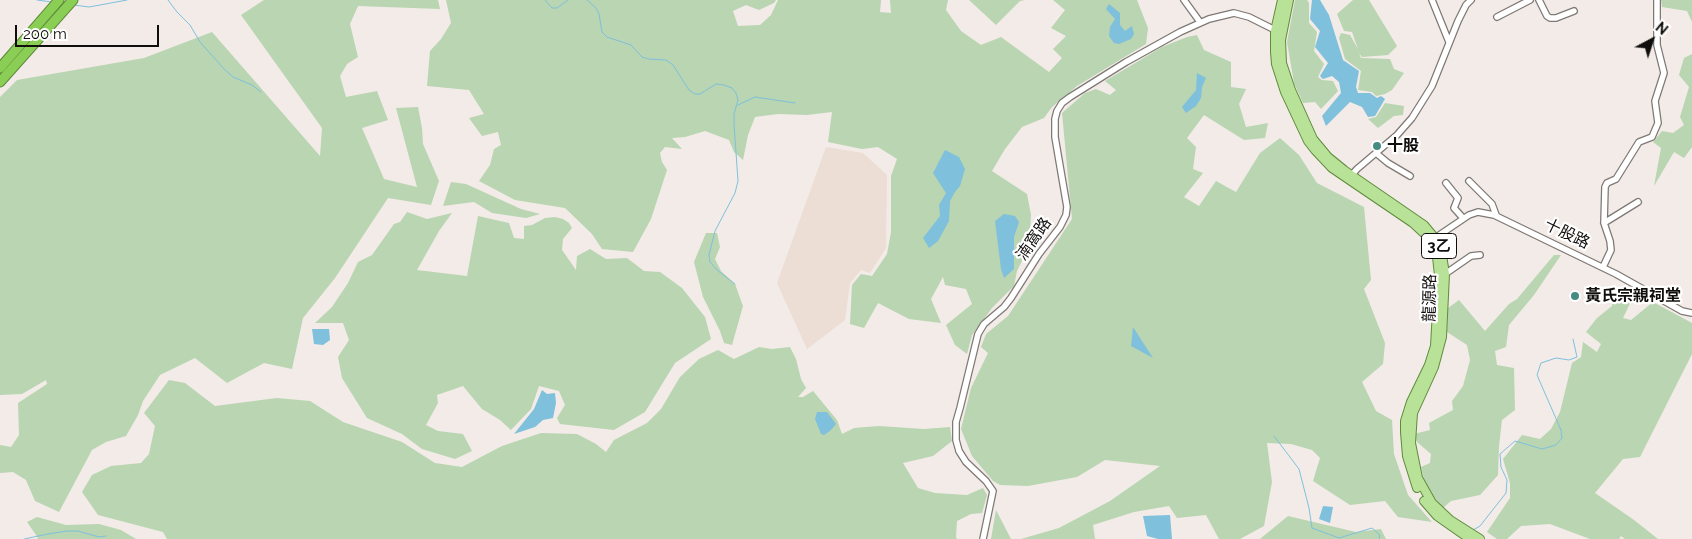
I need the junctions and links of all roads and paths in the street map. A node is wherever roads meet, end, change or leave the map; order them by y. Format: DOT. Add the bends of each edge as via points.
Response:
graph roads {
  1 [pos="59,0"];
  2 [pos="73,0"];
  3 [pos="1184,0"];
  4 [pos="1282,0"];
  5 [pos="1289,0"];
  6 [pos="1432,0"];
  7 [pos="1471,0"];
  8 [pos="1530,0"];
  9 [pos="1539,0"];
  10 [pos="1657,0"];
  11 [pos="1574,10"];
  12 [pos="1497,17"];
  13 [pos="1200,22"];
  14 [pos="1279,31"];
  15 [pos="1449,42"];
  16 [pos="0,68"];
  17 [pos="0,82"];
  18 [pos="1376,153"];
  19 [pos="1410,176"];
  20 [pos="1350,178"];
  21 [pos="1470,182"];
  22 [pos="1446,184"];
  23 [pos="1638,202"];
  24 [pos="1496,215"];
  25 [pos="1464,218"];
  26 [pos="1604,223"];
  27 [pos="1432,239"];
  28 [pos="1480,255"];
  29 [pos="1603,267"];
  30 [pos="1445,274"];
  31 [pos="1692,313"];
  32 [pos="1467,535"];
  33 [pos="982,539"];
  34 [pos="1480,539"];
  1 -- 16 [label="highway"];
  2 -- 17 [label="highway"];
  3 -- 13 [label="street"];
  4 -- 14 [label="main road, 3乙"];
  5 -- 14 [label="main road, 3乙"];
  6 -- 15 [label="street"];
  7 -- 15 [label="street"];
  8 -- 12 [label="street"];
  9 -- 11 [label="street" via="1550,18"];
  10 -- 26 [label="street" via="1657,45 1664,72 1655,101 1658,123 1652,137 1639,142 1616,179 1607,183"];
  13 -- 14 [label="street, 湳窩路" via="1234,13"];
  13 -- 33 [label="street, 湳窩路" via="1126,62 1062,103 1057,111 1055,137 1066,215 1011,298 978,334 956,422 959,451 993,491"];
  14 -- 20 [label="main road, 3乙" via="1275,52 1279,75 1303,132 1324,160"];
  15 -- 18 [label="street" via="1432,86 1412,118"];
  18 -- 19 [label="street"];
  18 -- 20 [label="street"];
  20 -- 27 [label="main road, 3乙"];
  21 -- 24 [label="street" via="1492,204"];
  22 -- 25 [label="street" via="1458,198 1454,208"];
  23 -- 26 [label="street"];
  24 -- 25 [label="street, 十股路" via="1478,212"];
  24 -- 29 [label="street, 十股路"];
  25 -- 27 [label="street, 十股路"];
  26 -- 29 [label="street" via="1611,250"];
  27 -- 30 [label="main road, 龍源路 / 3乙" via="1442,255"];
  27 -- 32 [label="main road, 3乙" via="1439,275 1436,336 1430,360 1408,411 1405,443 1410,468 1428,506 1437,516"];
  28 -- 30 [label="street" via="1471,256"];
  29 -- 31 [label="street, 十股路" via="1682,311"];
  30 -- 32 [label="main road, 龍源路 / 3乙" via="1440,347 1413,412 1411,442 1424,491 1432,503"];
  32 -- 34 [label="main road, 龍源路 / 3乙"];
}
